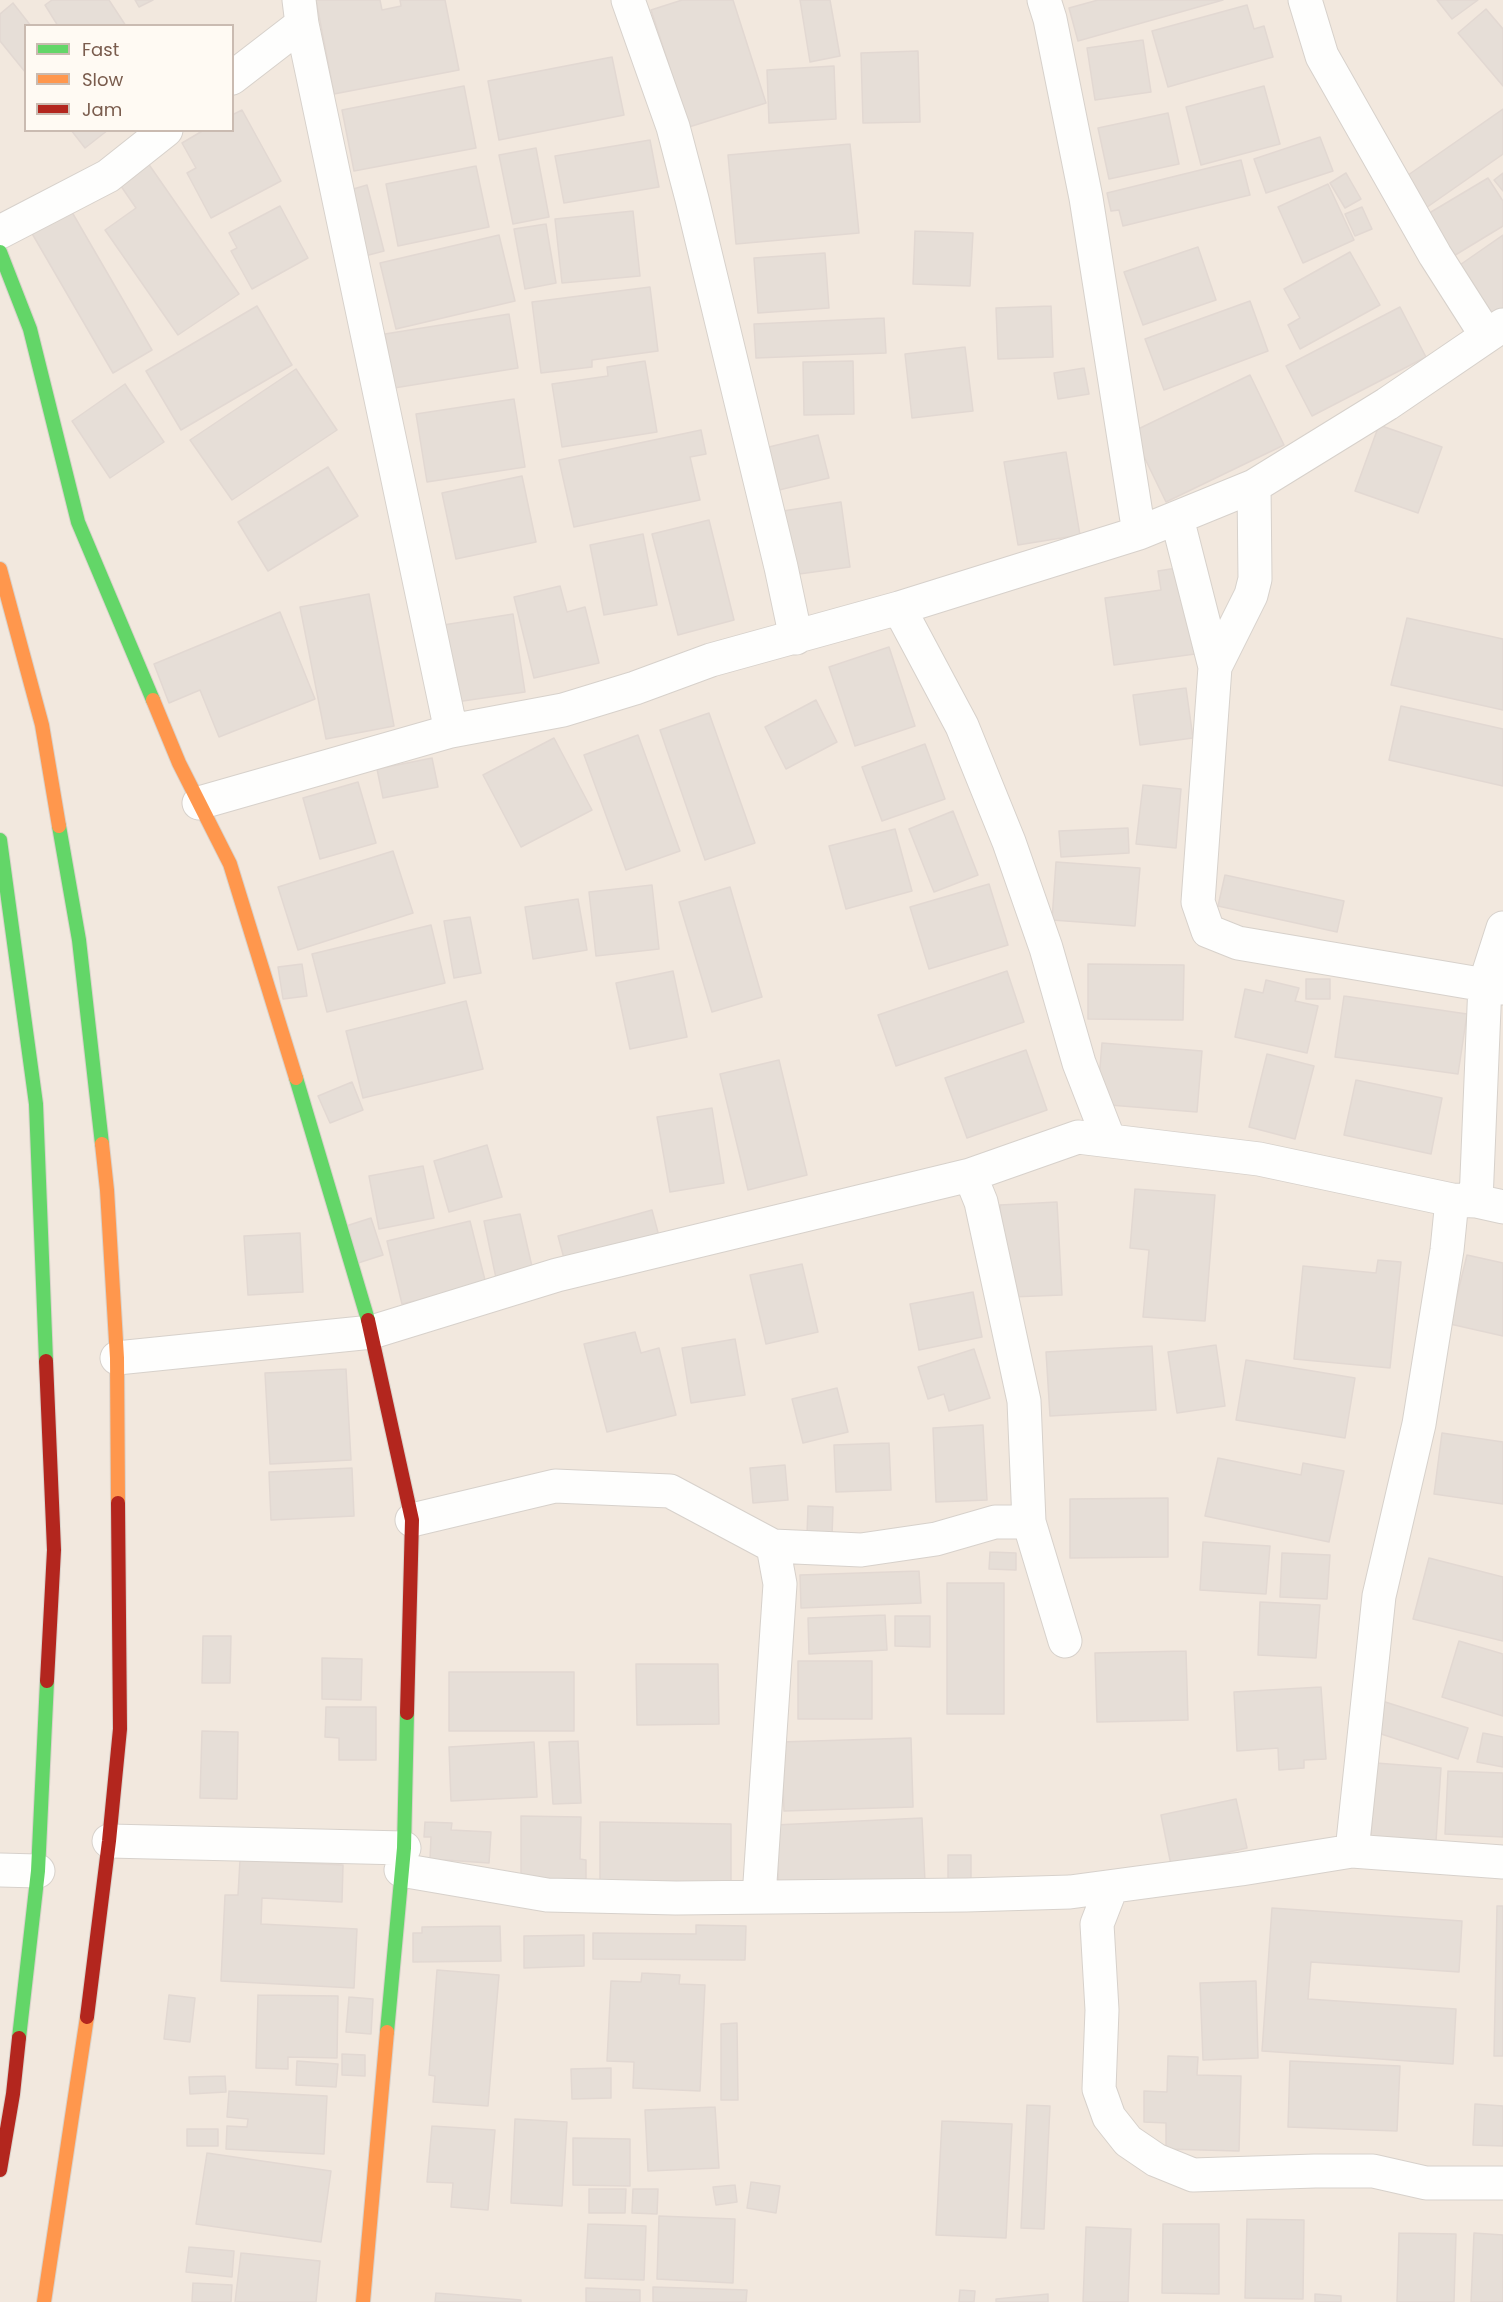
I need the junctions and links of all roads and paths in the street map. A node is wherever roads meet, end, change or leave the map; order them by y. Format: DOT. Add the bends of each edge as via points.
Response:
graph roads {
  1 [pos="628,0"];
  2 [pos="1044,0"];
  3 [pos="1305,0"];
  4 [pos="300,12"];
  5 [pos="234,76"];
  6 [pos="163,132"];
  7 [pos="0,232"];
  8 [pos="0,252"];
  9 [pos="1495,330"];
  10 [pos="1254,486"];
  11 [pos="1177,518"];
  12 [pos="1139,533"];
  13 [pos="0,569"];
  14 [pos="899,608"];
  15 [pos="796,638"];
  16 [pos="1215,667"];
  17 [pos="451,731"];
  18 [pos="199,803"];
  19 [pos="0,840"];
  20 [pos="1503,928"];
  21 [pos="1494,986"];
  22 [pos="1109,1140"];
  23 [pos="970,1175"];
  24 [pos="1477,1203"];
  25 [pos="372,1332"];
  26 [pos="117,1358"];
  27 [pos="412,1520"];
  28 [pos="1029,1522"];
  29 [pos="773,1546"];
  30 [pos="1065,1641"];
  31 [pos="109,1841"];
  32 [pos="1352,1851"];
  33 [pos="403,1859"];
  34 [pos="1503,1862"];
  35 [pos="0,1870"];
  36 [pos="38,1872"];
  37 [pos="1111,1888"];
  38 [pos="1070,1892"];
  39 [pos="759,1897"];
  40 [pos="1097,1924"];
  41 [pos="0,2170"];
  42 [pos="1503,2183"];
  43 [pos="44,2302"];
  44 [pos="363,2302"];
  1 -- 15 [label="street" via="673,127 692,199"];
  2 -- 12 [label="street" via="1086,198"];
  3 -- 9 [label="street" via="1322,56 1435,255"];
  4 -- 5 [label="street"];
  4 -- 17 [label="street"];
  6 -- 7 [label="street" via="108,176"];
  8 -- 18 [label="main road" via="30,329 78,522"];
  9 -- 10 [label="street" via="1387,404"];
  10 -- 11 [label="street"];
  10 -- 16 [label="street" via="1255,579"];
  11 -- 12 [label="street"];
  11 -- 16 [label="street"];
  12 -- 14 [label="street"];
  13 -- 26 [label="main road" via="42,725 79,940 107,1190"];
  14 -- 15 [label="street"];
  14 -- 22 [label="street" via="962,726 1009,842 1046,948 1079,1063"];
  15 -- 17 [label="street" via="711,660 563,710"];
  16 -- 21 [label="street" via="1198,902 1208,931 1238,943"];
  17 -- 18 [label="street"];
  18 -- 25 [label="main road" via="230,864 250,925"];
  19 -- 36 [label="main road" via="36,1104 54,1550"];
  20 -- 21 [label="street"];
  21 -- 24 [label="street"];
  22 -- 23 [label="street" via="1078,1137"];
  22 -- 24 [label="street" via="1259,1159"];
  23 -- 25 [label="street" via="557,1275"];
  23 -- 28 [label="street" via="981,1202 1024,1401"];
  24 -- 32 [label="street" via="1447,1250 1419,1424 1379,1596"];
  25 -- 26 [label="street"];
  25 -- 27 [label="main road"];
  26 -- 31 [label="main road" via="120,1729"];
  27 -- 29 [label="street" via="555,1486 670,1491"];
  27 -- 33 [label="main road"];
  28 -- 29 [label="street" via="995,1522 936,1539 861,1550"];
  28 -- 30 [label="street"];
  29 -- 39 [label="street" via="780,1584"];
  31 -- 33 [label="street"];
  31 -- 43 [label="main road" via="94,1969"];
  32 -- 34 [label="street"];
  32 -- 37 [label="street"];
  33 -- 39 [label="street" via="547,1895"];
  33 -- 44 [label="main road"];
  35 -- 36 [label="street"];
  36 -- 41 [label="main road" via="13,2094"];
  37 -- 38 [label="street"];
  37 -- 40 [label="street"];
  38 -- 39 [label="street"];
  38 -- 40 [label="street"];
  40 -- 42 [label="street" via="1102,2010 1100,2089 1109,2117 1128,2141 1156,2160 1193,2175 1373,2171 1426,2183"];
}
